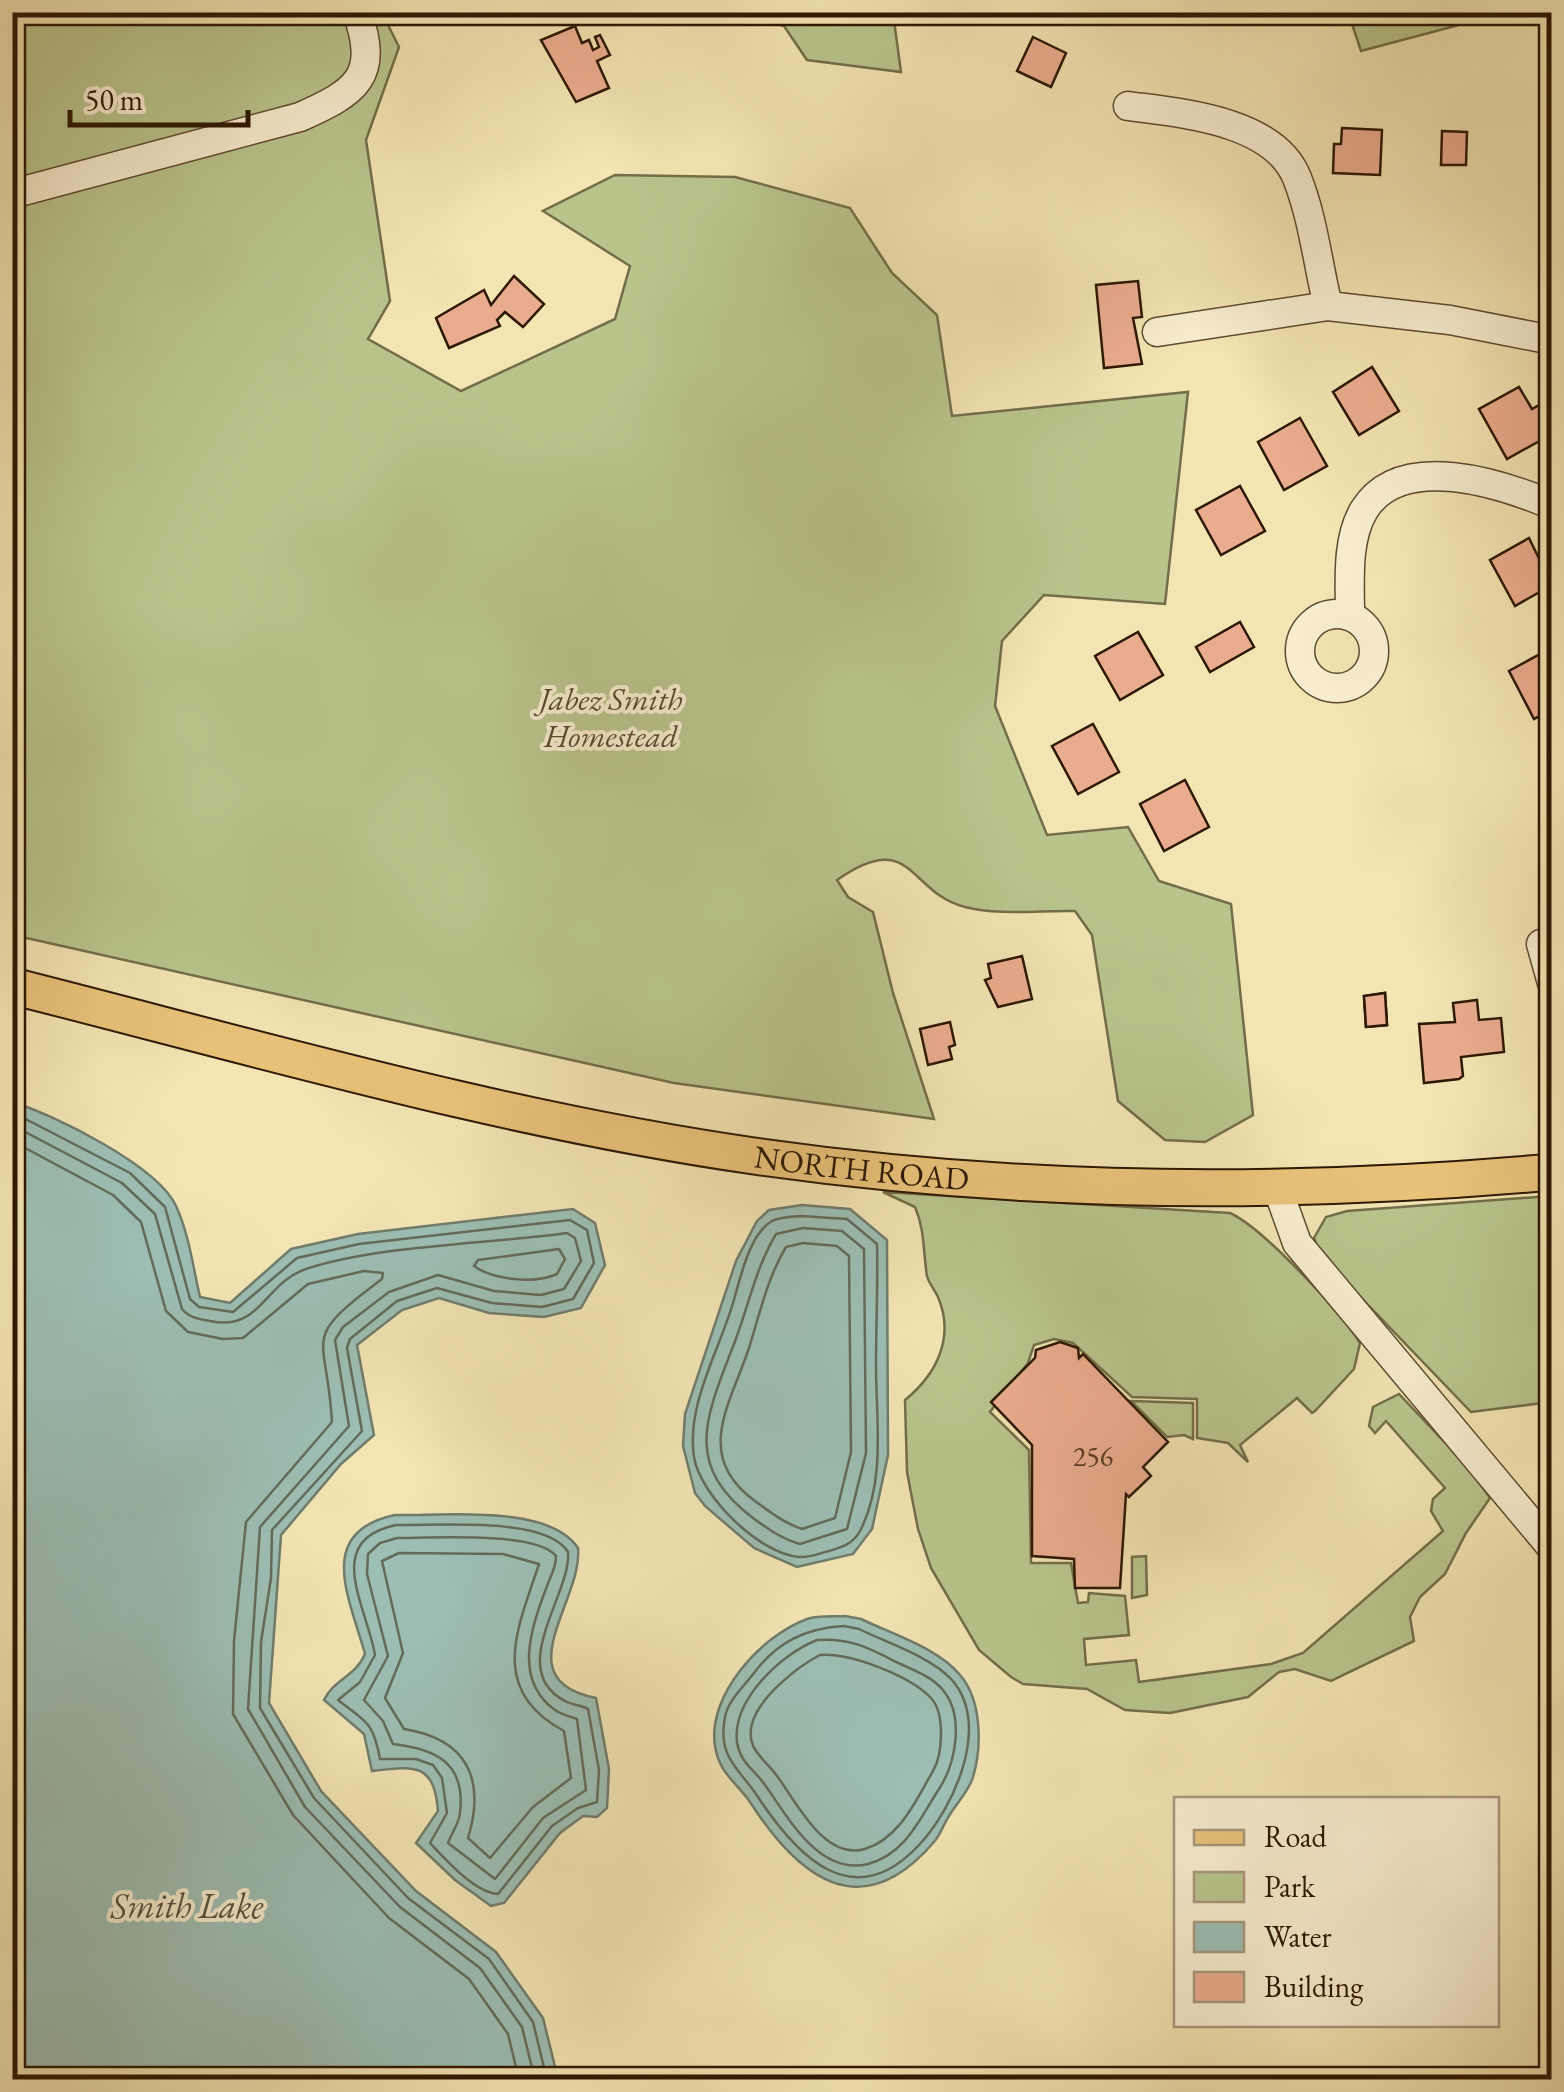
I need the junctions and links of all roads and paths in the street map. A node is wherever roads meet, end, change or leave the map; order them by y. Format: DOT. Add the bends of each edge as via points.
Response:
graph roads {
  1 [pos="357,12"];
  2 [pos="1128,106"];
  3 [pos="12,194"];
  4 [pos="1328,306"];
  5 [pos="1157,332"];
  6 [pos="1552,340"];
  7 [pos="1552,505"];
  8 [pos="1350,616"];
  9 [pos="1552,941"];
  10 [pos="1552,984"];
  11 [pos="12,986"];
  12 [pos="1552,1172"];
  13 [pos="1278,1190"];
  14 [pos="1552,1548"];
  1 -- 3 [label="street" via="368,60 359,82 340,99 300,117"];
  2 -- 4 [label="street" via="1216,118 1269,144 1296,175"];
  4 -- 5 [label="street"];
  4 -- 6 [label="street"];
  7 -- 8 [label="street" via="1434,476 1398,483 1365,509 1356,529"];
  9 -- 10 [label="street" via="1542,944"];
  11 -- 13 [label="main road, NORTH ROAD" via="524,1112 751,1156 1028,1185"];
  12 -- 13 [label="main road, NORTH ROAD"];
  13 -- 14 [label="street" via="1298,1243"];
}
